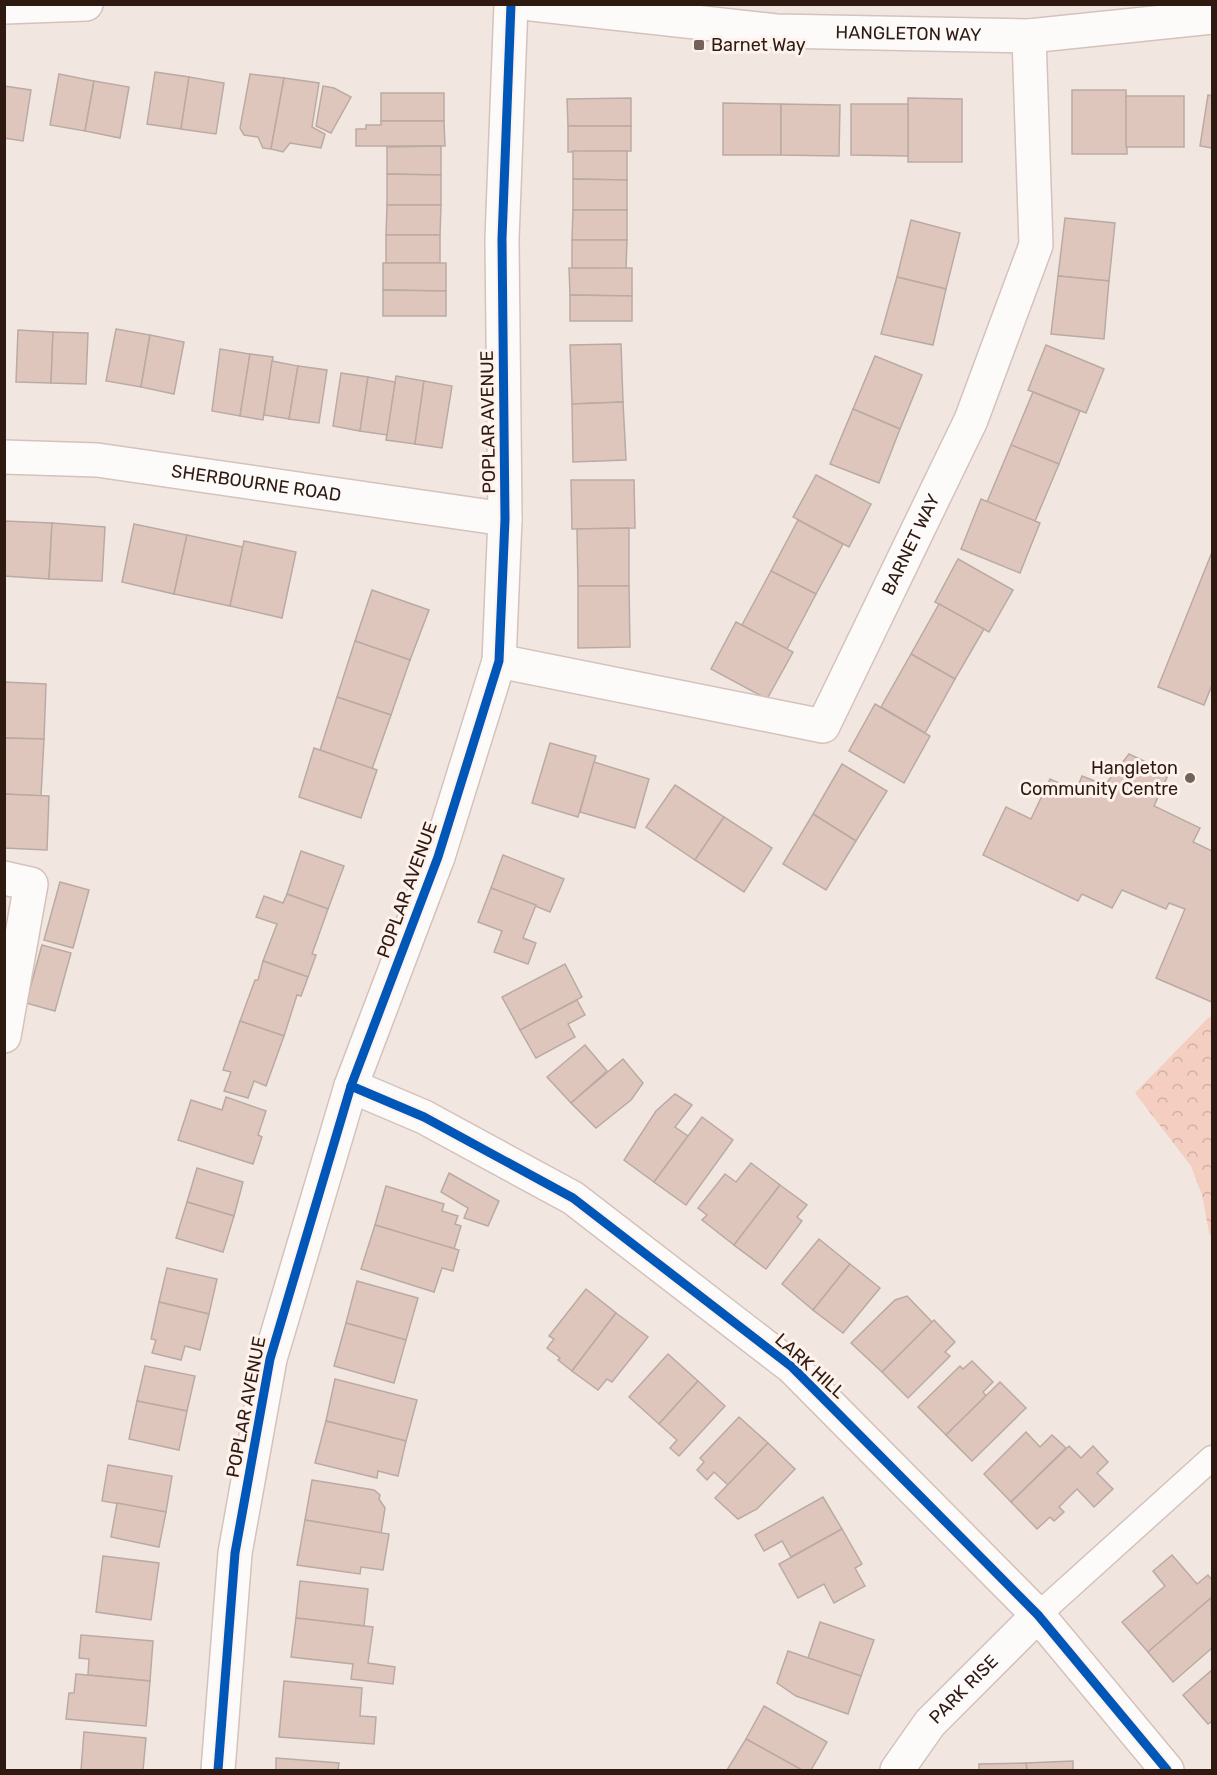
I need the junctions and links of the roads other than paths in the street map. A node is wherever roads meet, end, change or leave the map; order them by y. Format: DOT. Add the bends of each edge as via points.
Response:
graph roads {
  1 [pos="86,4"];
  2 [pos="511,4"];
  3 [pos="532,4"];
  4 [pos="4,7"];
  5 [pos="1212,18"];
  6 [pos="1029,36"];
  7 [pos="4,457"];
  8 [pos="505,519"];
  9 [pos="499,661"];
  10 [pos="4,878"];
  11 [pos="4,1036"];
  12 [pos="351,1086"];
  13 [pos="1212,1458"];
  14 [pos="1038,1614"];
  15 [pos="218,1770"];
  16 [pos="897,1770"];
  17 [pos="1167,1770"];
  1 -- 4 [label="street"];
  2 -- 8 [label="street, POPLAR AVENUE" via="502,239"];
  3 -- 6 [label="street, HANGLETON WAY" via="776,31"];
  5 -- 6 [label="street, HANGLETON WAY"];
  6 -- 9 [label="street, BARNET WAY" via="1036,245 971,420 823,726"];
  7 -- 8 [label="street, SHERBOURNE ROAD" via="96,460"];
  8 -- 9 [label="street, POPLAR AVENUE"];
  9 -- 12 [label="street, POPLAR AVENUE" via="438,858"];
  10 -- 11 [label="street" via="31,884"];
  12 -- 14 [label="street, LARK HILL" via="424,1117 573,1198 792,1367"];
  12 -- 15 [label="street, POPLAR AVENUE" via="270,1359 235,1553"];
  13 -- 14 [label="lane"];
  14 -- 16 [label="street, PARK RISE" via="930,1723"];
  14 -- 17 [label="street, LARK HILL"];
}
